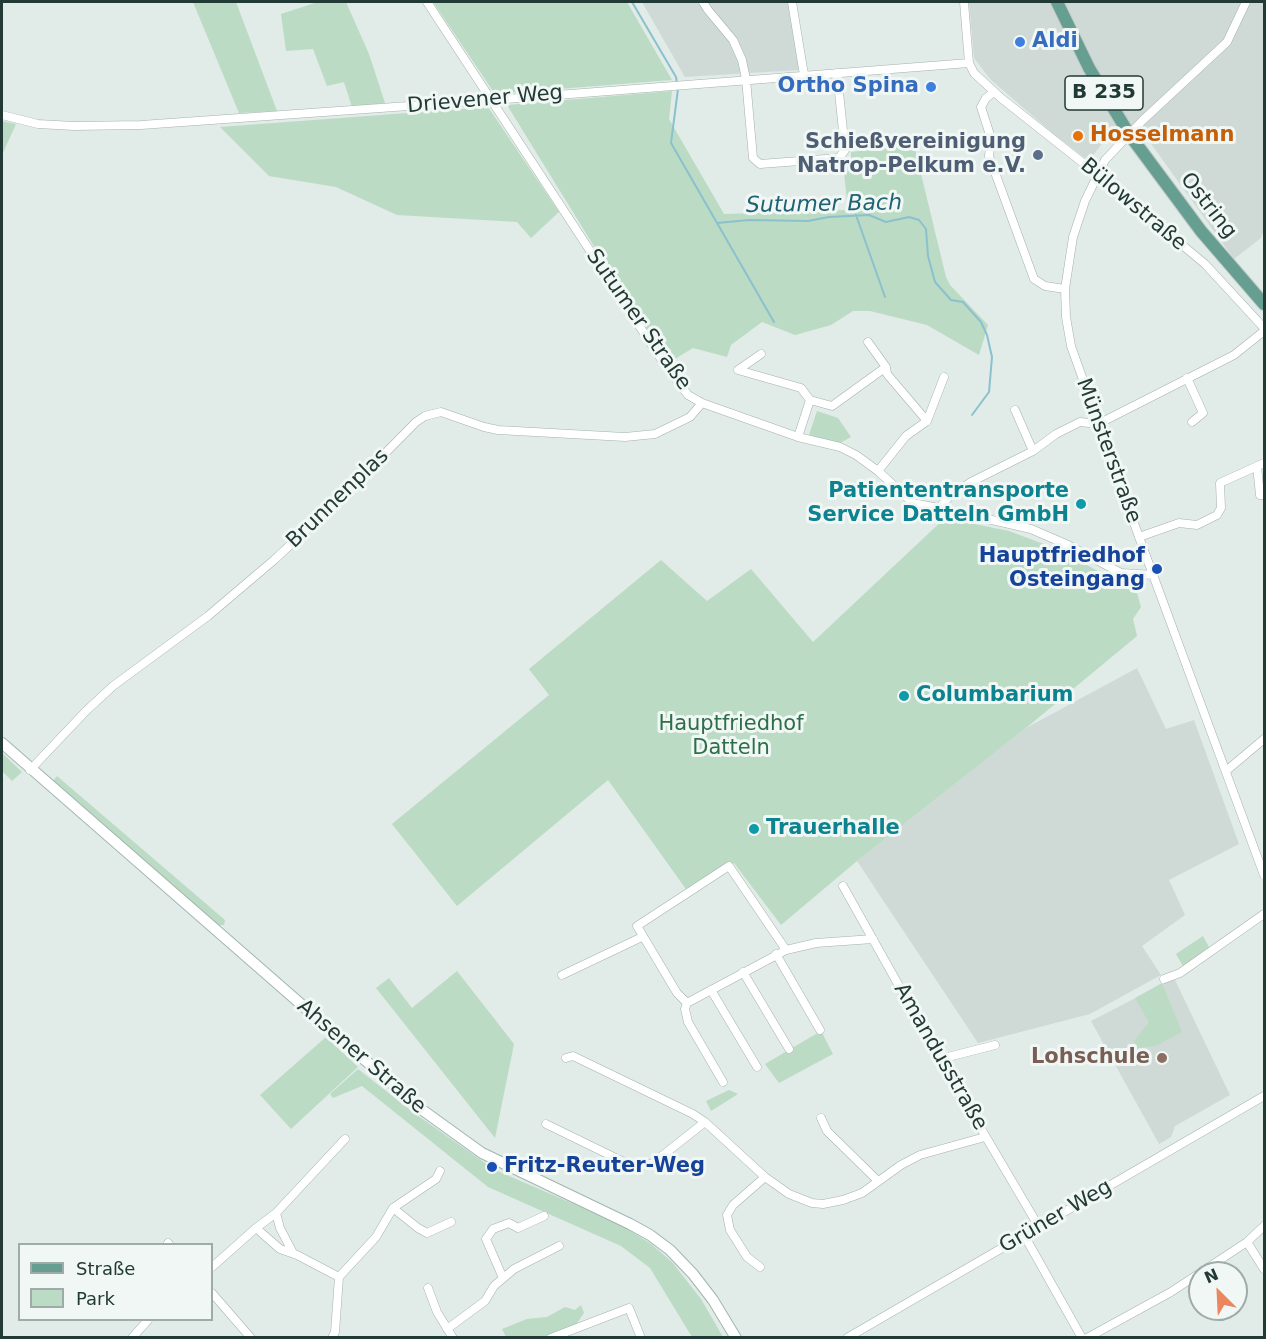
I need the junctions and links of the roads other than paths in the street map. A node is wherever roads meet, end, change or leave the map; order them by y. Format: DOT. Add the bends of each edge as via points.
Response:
graph roads {
  1 [pos="427,2"];
  2 [pos="704,2"];
  3 [pos="792,2"];
  4 [pos="964,2"];
  5 [pos="1057,2"];
  6 [pos="1246,2"];
  7 [pos="969,63"];
  8 [pos="837,73"];
  9 [pos="804,75"];
  10 [pos="746,80"];
  11 [pos="994,92"];
  12 [pos="493,100"];
  13 [pos="2,115"];
  14 [pos="1129,134"];
  15 [pos="1097,174"];
  16 [pos="1065,289"];
  17 [pos="1264,304"];
  18 [pos="1264,329"];
  19 [pos="868,342"];
  20 [pos="761,354"];
  21 [pos="886,367"];
  22 [pos="944,377"];
  23 [pos="1187,378"];
  24 [pos="810,400"];
  25 [pos="702,404"];
  26 [pos="1015,410"];
  27 [pos="927,421"];
  28 [pos="1192,422"];
  29 [pos="1098,424"];
  30 [pos="798,437"];
  31 [pos="1034,451"];
  32 [pos="1261,465"];
  33 [pos="878,471"];
  34 [pos="1262,495"];
  35 [pos="939,508"];
  36 [pos="1139,537"];
  37 [pos="1154,575"];
  38 [pos="1264,739"];
  39 [pos="2,743"];
  40 [pos="30,770"];
  41 [pos="1226,771"];
  42 [pos="1262,859"];
  43 [pos="1264,875"];
  44 [pos="843,886"];
  45 [pos="1264,914"];
  46 [pos="642,937"];
  47 [pos="873,939"];
  48 [pos="786,950"];
  49 [pos="776,954"];
  50 [pos="743,972"];
  51 [pos="562,975"];
  52 [pos="1164,979"];
  53 [pos="711,990"];
  54 [pos="687,1003"];
  55 [pos="820,1030"];
  56 [pos="995,1045"];
  57 [pos="789,1049"];
  58 [pos="566,1058"];
  59 [pos="940,1059"];
  60 [pos="757,1067"];
  61 [pos="723,1083"];
  62 [pos="1264,1096"];
  63 [pos="821,1118"];
  64 [pos="705,1122"];
  65 [pos="546,1124"];
  66 [pos="985,1137"];
  67 [pos="345,1139"];
  68 [pos="440,1171"];
  69 [pos="765,1178"];
  70 [pos="878,1181"];
  71 [pos="393,1208"];
  72 [pos="276,1213"];
  73 [pos="544,1216"];
  74 [pos="451,1222"];
  75 [pos="1264,1226"];
  76 [pos="1039,1227"];
  77 [pos="256,1228"];
  78 [pos="1024,1236"];
  79 [pos="1247,1242"];
  80 [pos="559,1246"];
  81 [pos="293,1253"];
  82 [pos="213,1266"];
  83 [pos="760,1267"];
  84 [pos="1264,1269"];
  85 [pos="339,1277"];
  86 [pos="503,1278"];
  87 [pos="428,1288"];
  88 [pos="213,1294"];
  89 [pos="147,1321"];
  90 [pos="447,1329"];
  91 [pos="334,1336"];
  92 [pos="132,1338"];
  93 [pos="251,1338"];
  94 [pos="453,1338"];
  95 [pos="551,1338"];
  96 [pos="641,1338"];
  97 [pos="736,1338"];
  98 [pos="847,1338"];
  99 [pos="1082,1338"];
  100 [pos="1087,1338"];
  1 -- 12 [label="street, Sutumer Straße"];
  2 -- 10 [label="street" via="733,40"];
  3 -- 9 [label="street"];
  4 -- 7 [label="street"];
  5 -- 14 [label="main road, Ostring / B 235" via="1089,68"];
  6 -- 14 [label="street, Münsterstraße" via="1227,42"];
  7 -- 8 [label="street, Drievener Weg"];
  7 -- 11 [label="street, Bülowstraße" via="974,74"];
  8 -- 9 [label="street, Drievener Weg"];
  8 -- 10 [label="street" via="845,150 839,158 760,164 753,158"];
  9 -- 10 [label="street, Drievener Weg"];
  10 -- 12 [label="street, Drievener Weg"];
  11 -- 15 [label="street, Bülowstraße"];
  11 -- 16 [label="street" via="981,107 991,138 989,156 1037,283"];
  12 -- 13 [label="street, Drievener Weg" via="141,125 38,124"];
  12 -- 25 [label="street, Sutumer Straße" via="663,362 688,395"];
  14 -- 15 [label="street, Münsterstraße"];
  14 -- 17 [label="main road, Ostring / B 235" via="1201,231"];
  15 -- 16 [label="street, Münsterstraße" via="1073,237"];
  15 -- 18 [label="street, Bülowstraße" via="1205,264"];
  16 -- 29 [label="street, Münsterstraße" via="1071,346"];
  18 -- 23 [label="street" via="1234,355"];
  19 -- 21 [label="street"];
  20 -- 24 [label="street" via="738,370 801,388"];
  21 -- 24 [label="street" via="832,406"];
  21 -- 27 [label="street" via="887,374"];
  22 -- 27 [label="street"];
  23 -- 28 [label="street" via="1203,413"];
  23 -- 29 [label="street"];
  24 -- 30 [label="street"];
  25 -- 30 [label="street, Sutumer Straße"];
  25 -- 40 [label="street, Brunnenplas" via="690,417 654,434 625,437 498,430 441,412 425,416 274,560 208,616 113,686"];
  26 -- 31 [label="street"];
  27 -- 33 [label="street" via="906,436"];
  29 -- 31 [label="street" via="1080,422"];
  29 -- 36 [label="street, Münsterstraße"];
  30 -- 33 [label="street, Sutumer Straße" via="840,447"];
  31 -- 35 [label="street" via="970,482"];
  32 -- 34 [label="street"];
  32 -- 36 [label="street" via="1220,483 1221,508 1217,515 1197,525 1179,523"];
  33 -- 35 [label="street, Sutumer Straße" via="913,503"];
  35 -- 37 [label="street, Sutumer Straße" via="1044,534 1121,573"];
  36 -- 37 [label="street, Münsterstraße"];
  37 -- 41 [label="street, Münsterstraße"];
  38 -- 41 [label="street"];
  39 -- 40 [label="main road, Ahsener Straße"];
  40 -- 97 [label="main road, Ahsener Straße" via="421,1109 482,1153 630,1224 670,1250 713,1300"];
  41 -- 42 [label="street, Münsterstraße"];
  42 -- 43 [label="street, Münsterstraße"];
  44 -- 47 [label="street, Amandusstraße"];
  45 -- 52 [label="street" via="1180,973"];
  46 -- 48 [label="street" via="637,926 729,866"];
  46 -- 51 [label="street"];
  46 -- 54 [label="street"];
  47 -- 48 [label="street" via="816,943"];
  47 -- 59 [label="street, Amandusstraße"];
  48 -- 49 [label="street"];
  49 -- 50 [label="street"];
  49 -- 55 [label="street"];
  50 -- 53 [label="street"];
  50 -- 57 [label="street"];
  53 -- 54 [label="street"];
  53 -- 60 [label="street"];
  54 -- 61 [label="street" via="688,1023"];
  56 -- 59 [label="street"];
  58 -- 64 [label="street" via="573,1056"];
  59 -- 66 [label="street, Amandusstraße"];
  62 -- 76 [label="street, Grüner Weg"];
  63 -- 70 [label="street" via="827,1131"];
  64 -- 65 [label="street" via="652,1163 642,1166 624,1162"];
  64 -- 69 [label="street"];
  66 -- 70 [label="street" via="920,1155"];
  66 -- 76 [label="street, Amandusstraße"];
  67 -- 72 [label="street"];
  68 -- 71 [label="street" via="436,1179"];
  69 -- 70 [label="street" via="789,1194 823,1204 862,1193"];
  69 -- 83 [label="street" via="727,1215 730,1230 747,1257"];
  71 -- 74 [label="street" via="428,1233"];
  71 -- 85 [label="street" via="376,1237"];
  72 -- 77 [label="street"];
  72 -- 81 [label="street"];
  73 -- 86 [label="street" via="518,1228 508,1223 494,1229 486,1239"];
  75 -- 79 [label="street"];
  76 -- 78 [label="street, Grüner Weg"];
  77 -- 81 [label="street" via="280,1250"];
  77 -- 82 [label="street"];
  78 -- 98 [label="street, Grüner Weg"];
  78 -- 99 [label="street"];
  79 -- 84 [label="street"];
  79 -- 100 [label="street" via="1172,1292"];
  80 -- 86 [label="street"];
  81 -- 85 [label="street"];
  85 -- 91 [label="street"];
  86 -- 90 [label="street" via="485,1301"];
  87 -- 90 [label="street"];
  88 -- 93 [label="street"];
  89 -- 92 [label="street"];
  90 -- 94 [label="street"];
  95 -- 96 [label="street" via="629,1308"];
}
